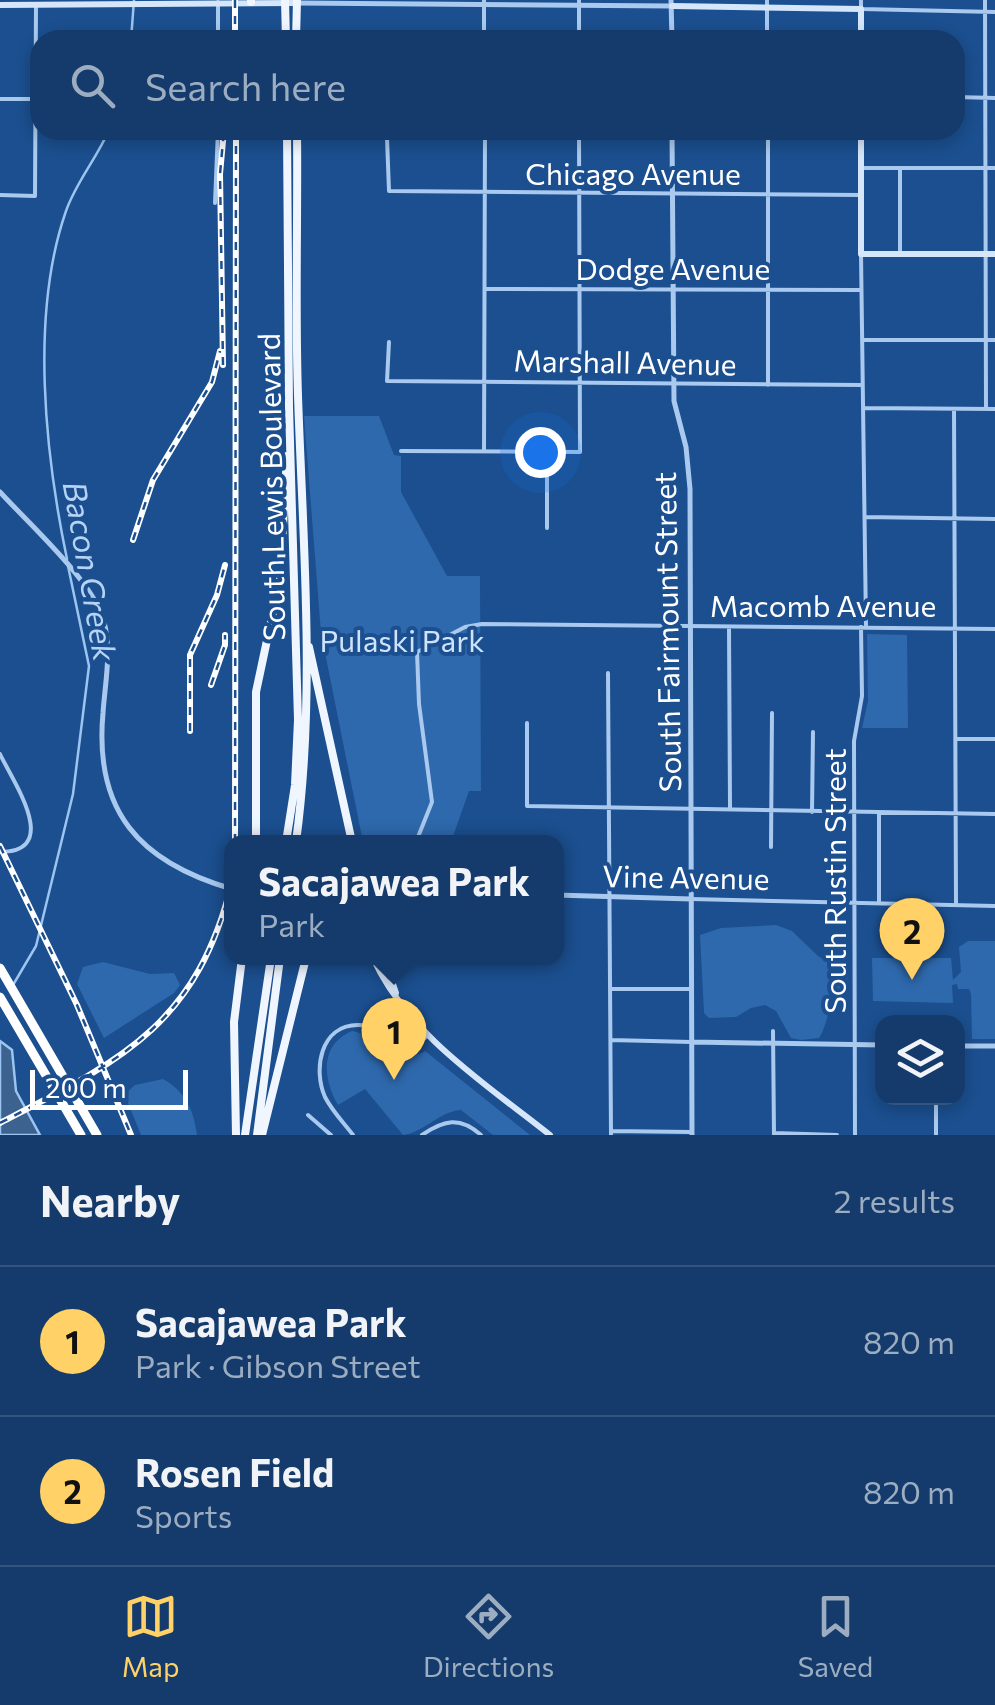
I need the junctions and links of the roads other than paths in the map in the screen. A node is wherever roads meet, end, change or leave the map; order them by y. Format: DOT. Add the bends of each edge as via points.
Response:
graph roads {
  1 [pos="985,0"];
  2 [pos="251,1"];
  3 [pos="285,1"];
  4 [pos="297,1"];
  5 [pos="152,2"];
  6 [pos="218,2"];
  7 [pos="388,2"];
  8 [pos="484,2"];
  9 [pos="672,2"];
  10 [pos="579,3"];
  11 [pos="36,4"];
  12 [pos="767,4"];
  13 [pos="861,4"];
  14 [pos="0,5"];
  15 [pos="985,12"];
  16 [pos="995,12"];
  17 [pos="36,30"];
  18 [pos="218,30"];
  19 [pos="286,30"];
  20 [pos="296,30"];
  21 [pos="484,30"];
  22 [pos="579,30"];
  23 [pos="672,30"];
  24 [pos="768,30"];
  25 [pos="861,30"];
  26 [pos="965,98"];
  27 [pos="985,98"];
  28 [pos="995,98"];
  29 [pos="0,99"];
  30 [pos="30,99"];
  31 [pos="35,140"];
  32 [pos="218,140"];
  33 [pos="287,140"];
  34 [pos="296,140"];
  35 [pos="387,140"];
  36 [pos="485,140"];
  37 [pos="579,140"];
  38 [pos="672,140"];
  39 [pos="768,140"];
  40 [pos="861,140"];
  41 [pos="861,168"];
  42 [pos="900,168"];
  43 [pos="985,168"];
  44 [pos="995,168"];
  45 [pos="388,192"];
  46 [pos="485,193"];
  47 [pos="579,194"];
  48 [pos="861,194"];
  49 [pos="0,195"];
  50 [pos="672,195"];
  51 [pos="768,195"];
  52 [pos="389,200"];
  53 [pos="215,203"];
  54 [pos="861,254"];
  55 [pos="900,254"];
  56 [pos="991,254"];
  57 [pos="485,289"];
  58 [pos="580,289"];
  59 [pos="673,290"];
  60 [pos="768,290"];
  61 [pos="861,290"];
  62 [pos="862,340"];
  63 [pos="985,340"];
  64 [pos="995,340"];
  65 [pos="389,342"];
  66 [pos="484,382"];
  67 [pos="580,384"];
  68 [pos="674,384"];
  69 [pos="768,385"];
  70 [pos="862,385"];
  71 [pos="289,407"];
  72 [pos="863,408"];
  73 [pos="954,409"];
  74 [pos="986,409"];
  75 [pos="995,409"];
  76 [pos="401,451"];
  77 [pos="484,452"];
  78 [pos="547,452"];
  79 [pos="0,492"];
  80 [pos="866,517"];
  81 [pos="954,518"];
  82 [pos="995,519"];
  83 [pos="547,528"];
  84 [pos="304,612"];
  85 [pos="690,626"];
  86 [pos="729,627"];
  87 [pos="863,628"];
  88 [pos="956,628"];
  89 [pos="995,629"];
  90 [pos="608,673"];
  91 [pos="772,713"];
  92 [pos="527,723"];
  93 [pos="813,732"];
  94 [pos="956,739"];
  95 [pos="995,739"];
  96 [pos="0,754"];
  97 [pos="609,807"];
  98 [pos="691,809"];
  99 [pos="730,809"];
  100 [pos="772,810"];
  101 [pos="812,812"];
  102 [pos="854,812"];
  103 [pos="879,813"];
  104 [pos="956,814"];
  105 [pos="995,814"];
  106 [pos="256,835"];
  107 [pos="287,835"];
  108 [pos="297,835"];
  109 [pos="350,835"];
  110 [pos="419,835"];
  111 [pos="771,848"];
  112 [pos="0,852"];
  113 [pos="224,887"];
  114 [pos="564,895"];
  115 [pos="610,896"];
  116 [pos="691,899"];
  117 [pos="854,902"];
  118 [pos="879,902"];
  119 [pos="956,905"];
  120 [pos="995,906"];
  121 [pos="241,965"];
  122 [pos="270,965"];
  123 [pos="279,965"];
  124 [pos="304,965"];
  125 [pos="376,965"];
  126 [pos="386,965"];
  127 [pos="0,968"];
  128 [pos="610,989"];
  129 [pos="692,989"];
  130 [pos="396,994"];
  131 [pos="0,997"];
  132 [pos="773,1031"];
  133 [pos="428,1035"];
  134 [pos="610,1040"];
  135 [pos="691,1042"];
  136 [pos="774,1043"];
  137 [pos="855,1044"];
  138 [pos="875,1044"];
  139 [pos="965,1046"];
  140 [pos="995,1046"];
  141 [pos="936,1105"];
  142 [pos="308,1115"];
  143 [pos="611,1133"];
  144 [pos="692,1134"];
  145 [pos="774,1134"];
  146 [pos="80,1135"];
  147 [pos="97,1135"];
  148 [pos="236,1135"];
  149 [pos="245,1135"];
  150 [pos="259,1135"];
  151 [pos="331,1135"];
  152 [pos="353,1135"];
  153 [pos="422,1135"];
  154 [pos="481,1135"];
  155 [pos="550,1135"];
  156 [pos="838,1135"];
  157 [pos="855,1135"];
  158 [pos="936,1135"];
  1 -- 15 [label="street"];
  2 -- 3 [label="main road"];
  2 -- 6 [label="main road"];
  3 -- 4 [label="main road"];
  3 -- 19 [label="main road"];
  4 -- 7 [label="street"];
  4 -- 20 [label="main road"];
  5 -- 6 [label="main road"];
  5 -- 11 [label="main road"];
  6 -- 18 [label="street"];
  7 -- 8 [label="street"];
  8 -- 10 [label="street"];
  8 -- 21 [label="street"];
  9 -- 10 [label="street"];
  9 -- 12 [label="main road"];
  9 -- 23 [label="street"];
  10 -- 22 [label="street"];
  11 -- 14 [label="main road"];
  11 -- 17 [label="street"];
  12 -- 13 [label="main road"];
  12 -- 24 [label="street"];
  13 -- 15 [label="street"];
  13 -- 25 [label="main road"];
  15 -- 16 [label="street"];
  15 -- 27 [label="street"];
  26 -- 27 [label="street"];
  27 -- 28 [label="street"];
  27 -- 43 [label="street"];
  29 -- 30 [label="street"];
  31 -- 49 [label="street" via="34,196"];
  32 -- 53 [label="street"];
  33 -- 71 [label="main road, South Lewis Boulevard"];
  34 -- 84 [label="main road, South Lewis Boulevard"];
  35 -- 45 [label="street"];
  36 -- 46 [label="street"];
  37 -- 47 [label="street"];
  38 -- 50 [label="street, South Fairmount Street"];
  39 -- 51 [label="street"];
  40 -- 41 [label="main road, South Rustin Street"];
  41 -- 42 [label="street"];
  41 -- 48 [label="main road, South Rustin Street"];
  42 -- 43 [label="street"];
  42 -- 55 [label="street"];
  43 -- 44 [label="street"];
  43 -- 56 [label="street"];
  45 -- 46 [label="street, Chicago Avenue"];
  45 -- 52 [label="street"];
  46 -- 47 [label="street, Chicago Avenue"];
  46 -- 57 [label="street"];
  47 -- 50 [label="street, Chicago Avenue"];
  47 -- 58 [label="street"];
  48 -- 51 [label="street, Chicago Avenue"];
  48 -- 54 [label="main road, South Rustin Street"];
  50 -- 51 [label="street, Chicago Avenue"];
  50 -- 59 [label="street, South Fairmount Street"];
  51 -- 60 [label="street"];
  54 -- 55 [label="main road"];
  54 -- 61 [label="street, South Rustin Street"];
  55 -- 56 [label="main road"];
  56 -- 63 [label="street"];
  57 -- 58 [label="street, Dodge Avenue"];
  57 -- 66 [label="street"];
  58 -- 59 [label="street, Dodge Avenue"];
  58 -- 67 [label="street"];
  59 -- 60 [label="street, Dodge Avenue"];
  59 -- 68 [label="street, South Fairmount Street"];
  60 -- 61 [label="street, Dodge Avenue"];
  60 -- 69 [label="street"];
  61 -- 62 [label="street, South Rustin Street"];
  62 -- 63 [label="street"];
  62 -- 70 [label="street, South Rustin Street"];
  63 -- 64 [label="street"];
  63 -- 74 [label="street"];
  65 -- 66 [label="street, Marshall Avenue" via="388,380"];
  66 -- 67 [label="street, Marshall Avenue"];
  66 -- 77 [label="street"];
  67 -- 68 [label="street, Marshall Avenue"];
  67 -- 78 [label="street" via="580,452"];
  68 -- 69 [label="street, Marshall Avenue"];
  68 -- 85 [label="street, South Fairmount Street" via="689,467"];
  69 -- 70 [label="street, Marshall Avenue"];
  70 -- 72 [label="street, South Rustin Street"];
  71 -- 106 [label="main road" via="280,579 256,692"];
  71 -- 107 [label="main road, South Lewis Boulevard" via="298,720"];
  72 -- 73 [label="street"];
  72 -- 80 [label="street, South Rustin Street"];
  73 -- 74 [label="street"];
  73 -- 81 [label="street"];
  74 -- 75 [label="street"];
  76 -- 77 [label="street"];
  77 -- 78 [label="street"];
  78 -- 83 [label="street"];
  79 -- 113 [label="street" via="94,598 105,623 101,754 114,805 160,858"];
  80 -- 81 [label="street"];
  80 -- 87 [label="street, South Rustin Street"];
  81 -- 82 [label="street"];
  81 -- 88 [label="street"];
  84 -- 108 [label="main road, South Lewis Boulevard" via="305,771"];
  84 -- 109 [label="main road"];
  85 -- 86 [label="street, Macomb Avenue"];
  85 -- 98 [label="street, South Fairmount Street"];
  85 -- 110 [label="street, Macomb Avenue" via="482,624 417,652 432,802"];
  86 -- 87 [label="street, Macomb Avenue"];
  86 -- 99 [label="street"];
  87 -- 88 [label="street, Macomb Avenue"];
  87 -- 102 [label="street, South Rustin Street"];
  88 -- 89 [label="street, Macomb Avenue"];
  88 -- 94 [label="street"];
  90 -- 97 [label="street"];
  91 -- 100 [label="street"];
  92 -- 97 [label="street" via="527,806"];
  93 -- 101 [label="street"];
  94 -- 95 [label="street"];
  94 -- 104 [label="street"];
  96 -- 112 [label="street" via="32,823 15,850"];
  97 -- 98 [label="street"];
  97 -- 115 [label="street"];
  98 -- 99 [label="street"];
  98 -- 116 [label="street, South Fairmount Street"];
  99 -- 100 [label="street"];
  100 -- 101 [label="street"];
  100 -- 111 [label="street"];
  101 -- 102 [label="street"];
  102 -- 103 [label="street"];
  102 -- 117 [label="street, South Rustin Street"];
  103 -- 104 [label="street"];
  103 -- 118 [label="street"];
  104 -- 105 [label="street"];
  104 -- 119 [label="street"];
  114 -- 115 [label="street, Vine Avenue"];
  115 -- 116 [label="street, Vine Avenue"];
  115 -- 128 [label="street"];
  116 -- 117 [label="street, Vine Avenue"];
  116 -- 129 [label="street, South Fairmount Street"];
  117 -- 118 [label="street, Vine Avenue"];
  117 -- 137 [label="street, South Rustin Street"];
  118 -- 119 [label="street, Vine Avenue"];
  119 -- 120 [label="street, Vine Avenue"];
  121 -- 148 [label="main road" via="234,1022"];
  122 -- 149 [label="main road"];
  123 -- 150 [label="main road"];
  124 -- 150 [label="main road"];
  125 -- 130 [label="main road"];
  126 -- 130 [label="main road"];
  127 -- 147 [label="highway"];
  128 -- 129 [label="street"];
  128 -- 134 [label="street"];
  129 -- 135 [label="street, South Fairmount Street"];
  130 -- 133 [label="main road"];
  131 -- 146 [label="highway"];
  132 -- 136 [label="street"];
  133 -- 152 [label="street" via="405,1050 364,1026 345,1027 327,1040 321,1086"];
  133 -- 155 [label="main road"];
  134 -- 135 [label="street"];
  134 -- 143 [label="street"];
  135 -- 136 [label="street"];
  135 -- 144 [label="street, South Fairmount Street"];
  136 -- 137 [label="street"];
  136 -- 145 [label="street"];
  137 -- 138 [label="street"];
  137 -- 157 [label="street, South Rustin Street"];
  139 -- 140 [label="street"];
  141 -- 158 [label="street"];
  142 -- 151 [label="street"];
  143 -- 144 [label="street"];
  145 -- 156 [label="street"];
  153 -- 154 [label="street" via="445,1122 464,1122"];
}
